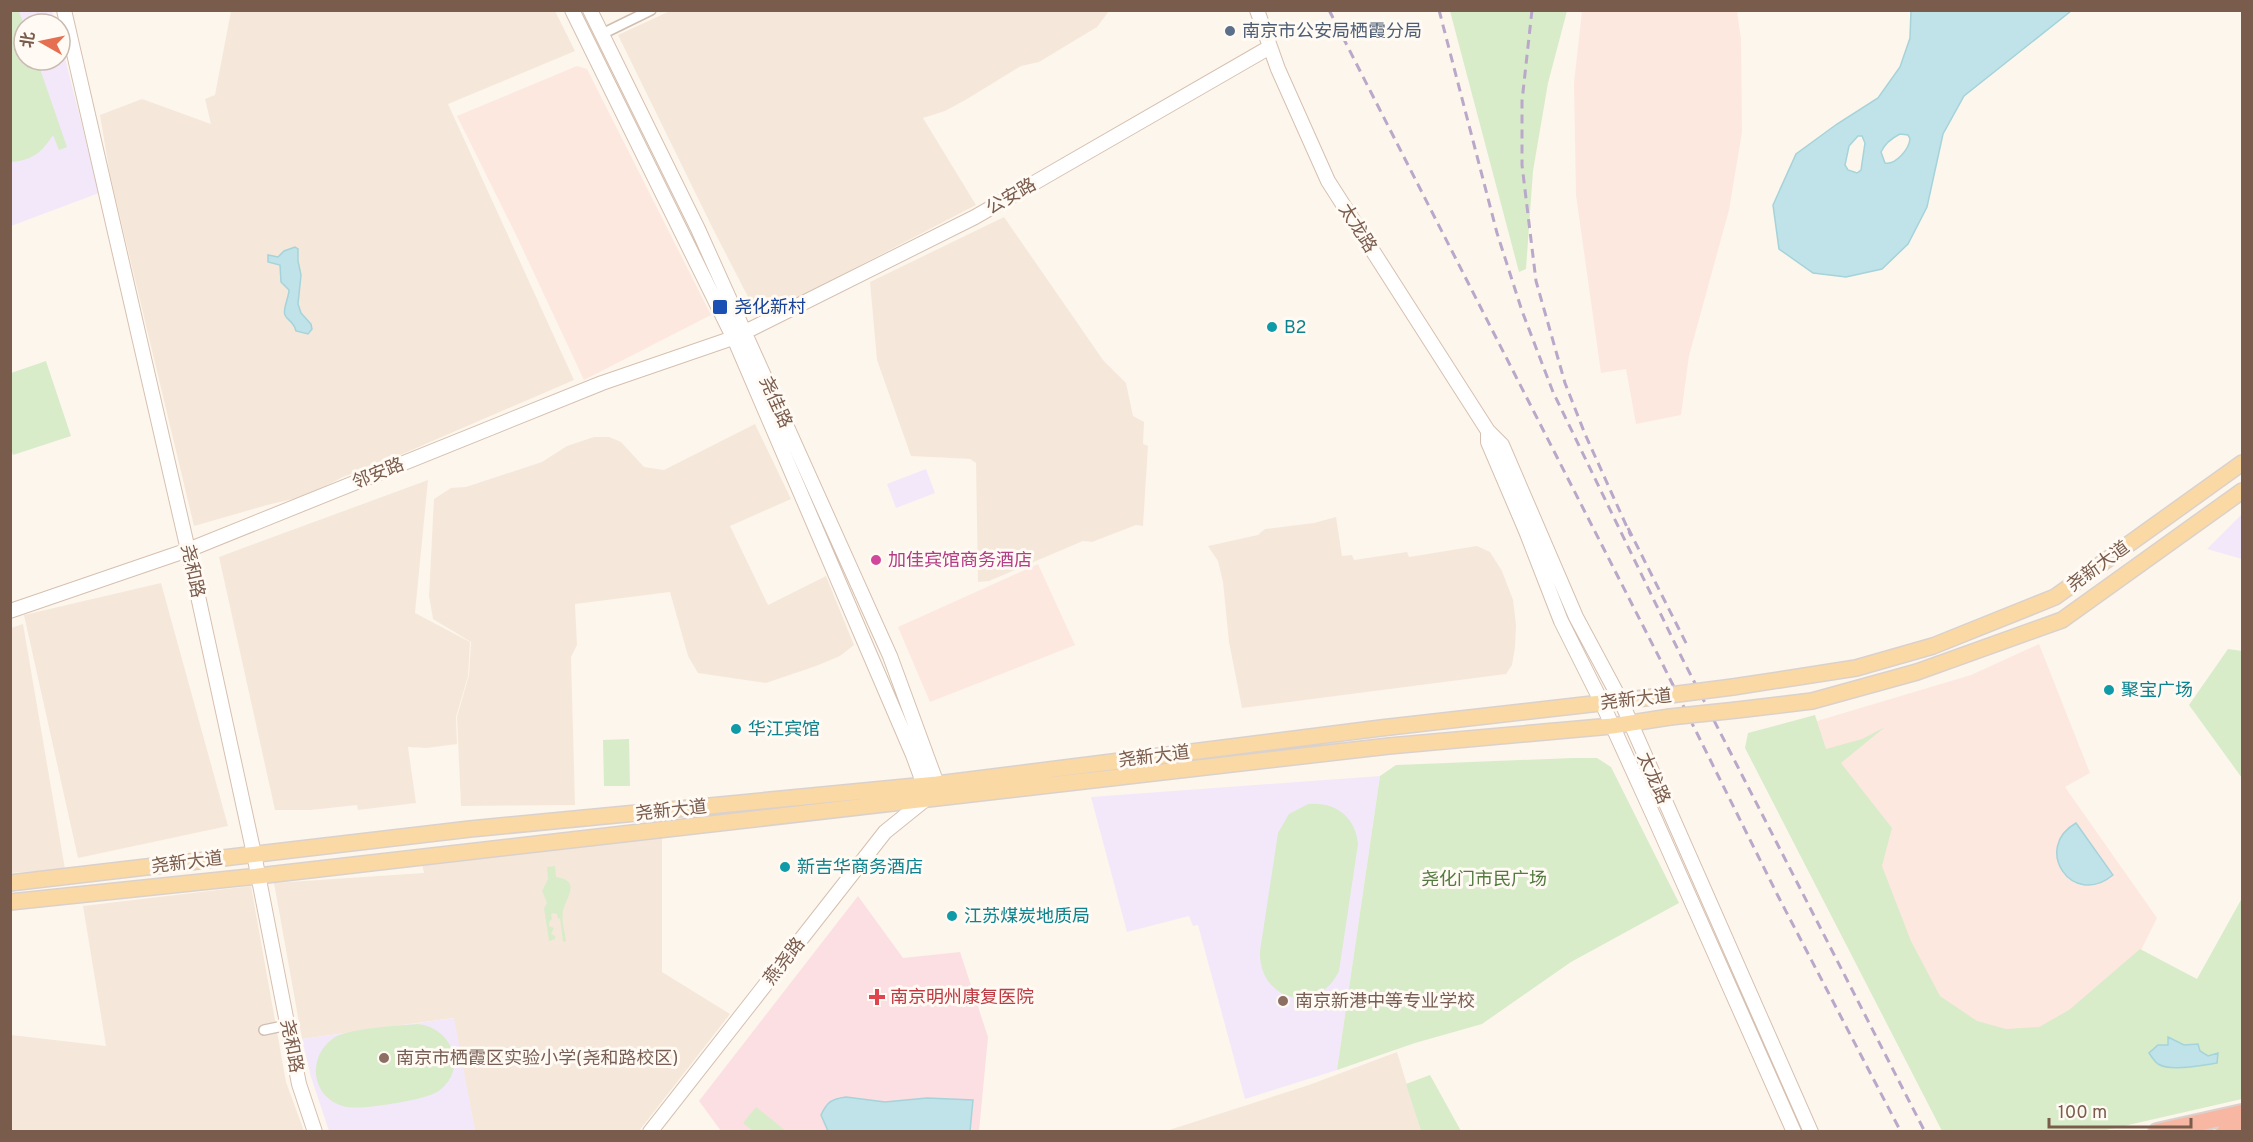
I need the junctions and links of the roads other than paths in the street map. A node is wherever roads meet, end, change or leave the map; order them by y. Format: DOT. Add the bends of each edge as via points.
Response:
graph roads {
  1 [pos="64,10"];
  2 [pos="572,10"];
  3 [pos="590,10"];
  4 [pos="651,10"];
  5 [pos="1257,10"];
  6 [pos="602,34"];
  7 [pos="1270,47"];
  8 [pos="739,336"];
  9 [pos="1488,431"];
  10 [pos="2242,463"];
  11 [pos="2242,491"];
  12 [pos="188,550"];
  13 [pos="10,611"];
  14 [pos="1621,701"];
  15 [pos="1602,703"];
  16 [pos="1630,724"];
  17 [pos="1612,726"];
  18 [pos="928,791"];
  19 [pos="254,854"];
  20 [pos="258,876"];
  21 [pos="10,883"];
  22 [pos="10,902"];
  23 [pos="288,1025"];
  24 [pos="264,1030"];
  25 [pos="2242,1113"];
  26 [pos="2242,1128"];
  27 [pos="315,1131"];
  28 [pos="650,1131"];
  29 [pos="1794,1131"];
  30 [pos="1811,1131"];
  31 [pos="2157,1131"];
  32 [pos="2225,1131"];
  1 -- 12 [label="main road, 尧和路"];
  2 -- 8 [label="main road, 尧佳路"];
  3 -- 6 [label="main road, 尧佳路"];
  4 -- 6 [label="street"];
  5 -- 7 [label="main road, 太龙路"];
  6 -- 8 [label="main road, 尧佳路" via="698,228"];
  7 -- 8 [label="main road, 公安路" via="975,217"];
  7 -- 9 [label="main road, 太龙路" via="1328,181"];
  8 -- 12 [label="main road, 邻安路" via="602,383"];
  8 -- 18 [label="main road, 尧佳路" via="891,656"];
  9 -- 14 [label="main road, 太龙路" via="1502,445 1576,617"];
  9 -- 15 [label="main road, 太龙路" via="1488,442 1561,621"];
  10 -- 14 [label="main road, 尧新大道, bridge" via="2055,597 1933,646 1856,668"];
  11 -- 16 [label="main road, 尧新大道, bridge" via="2062,620 1917,672 1812,701"];
  12 -- 13 [label="main road, 邻安路"];
  12 -- 19 [label="main road, 尧和路"];
  14 -- 15 [label="main road, 尧新大道"];
  14 -- 16 [label="main road, 太龙路"];
  15 -- 17 [label="main road, 太龙路"];
  15 -- 18 [label="main road, 尧新大道"];
  16 -- 17 [label="main road, 尧新大道"];
  16 -- 30 [label="main road, 太龙路"];
  17 -- 18 [label="main road, 尧新大道"];
  17 -- 29 [label="main road, 太龙路"];
  18 -- 19 [label="main road, 尧新大道" via="470,829"];
  18 -- 20 [label="main road, 尧新大道"];
  18 -- 28 [label="main road, 燕尧路" via="885,832"];
  19 -- 20 [label="main road, 尧和路"];
  19 -- 21 [label="main road, 尧新大道"];
  20 -- 22 [label="main road, 尧新大道"];
  20 -- 23 [label="main road, 尧和路"];
  23 -- 24 [label="street"];
  23 -- 27 [label="main road, 尧和路" via="299,1084"];
  25 -- 31 [label="highway"];
  26 -- 32 [label="highway"];
}
